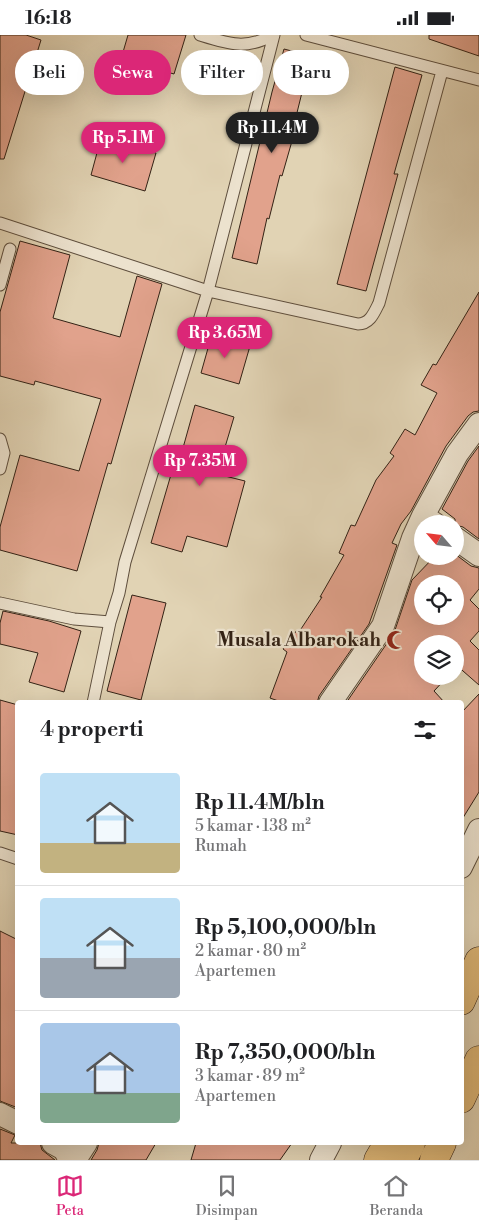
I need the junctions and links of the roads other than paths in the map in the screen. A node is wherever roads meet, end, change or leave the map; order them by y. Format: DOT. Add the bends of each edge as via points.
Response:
graph roads {
  1 [pos="200,35"];
  2 [pos="274,35"];
  3 [pos="306,35"];
  4 [pos="442,71"];
  5 [pos="479,80"];
  6 [pos="0,223"];
  7 [pos="10,249"];
  8 [pos="0,285"];
  9 [pos="208,291"];
  10 [pos="479,424"];
  11 [pos="0,439"];
  12 [pos="0,469"];
  13 [pos="431,515"];
  14 [pos="414,537"];
  15 [pos="464,544"];
  16 [pos="479,555"];
  17 [pos="0,603"];
  18 [pos="110,622"];
  19 [pos="94,700"];
  20 [pos="332,700"];
  21 [pos="479,829"];
  22 [pos="0,853"];
  23 [pos="15,858"];
  24 [pos="464,861"];
  25 [pos="479,961"];
  26 [pos="464,994"];
  27 [pos="479,1060"];
  28 [pos="464,1092"];
  29 [pos="0,1114"];
  30 [pos="15,1122"];
  31 [pos="56,1145"];
  32 [pos="85,1145"];
  33 [pos="329,1145"];
  34 [pos="387,1145"];
  35 [pos="410,1145"];
  36 [pos="441,1145"];
  37 [pos="70,1160"];
  38 [pos="75,1160"];
  39 [pos="321,1160"];
  40 [pos="378,1160"];
  41 [pos="403,1160"];
  42 [pos="434,1160"];
  1 -- 2 [label="lane" via="244,44 260,42"];
  2 -- 9 [label="lane"];
  3 -- 4 [label="lane"];
  4 -- 5 [label="lane"];
  4 -- 9 [label="lane" via="379,303 372,317 364,324 358,324"];
  6 -- 9 [label="lane"];
  7 -- 8 [label="lane"];
  9 -- 18 [label="lane" via="124,562"];
  10 -- 13 [label="street" via="457,455"];
  11 -- 12 [label="lane" via="4,453"];
  14 -- 20 [label="street" via="382,626"];
  15 -- 16 [label="street"];
  17 -- 18 [label="lane" via="74,619"];
  18 -- 19 [label="lane"];
  21 -- 24 [label="street"];
  22 -- 23 [label="lane"];
  25 -- 26 [label="highway"];
  27 -- 28 [label="highway"];
  29 -- 30 [label="street"];
  31 -- 37 [label="street" via="68,1153"];
  32 -- 38 [label="street"];
  33 -- 39 [label="street"];
  34 -- 40 [label="highway"];
  35 -- 41 [label="highway"];
  36 -- 42 [label="highway"];
}
